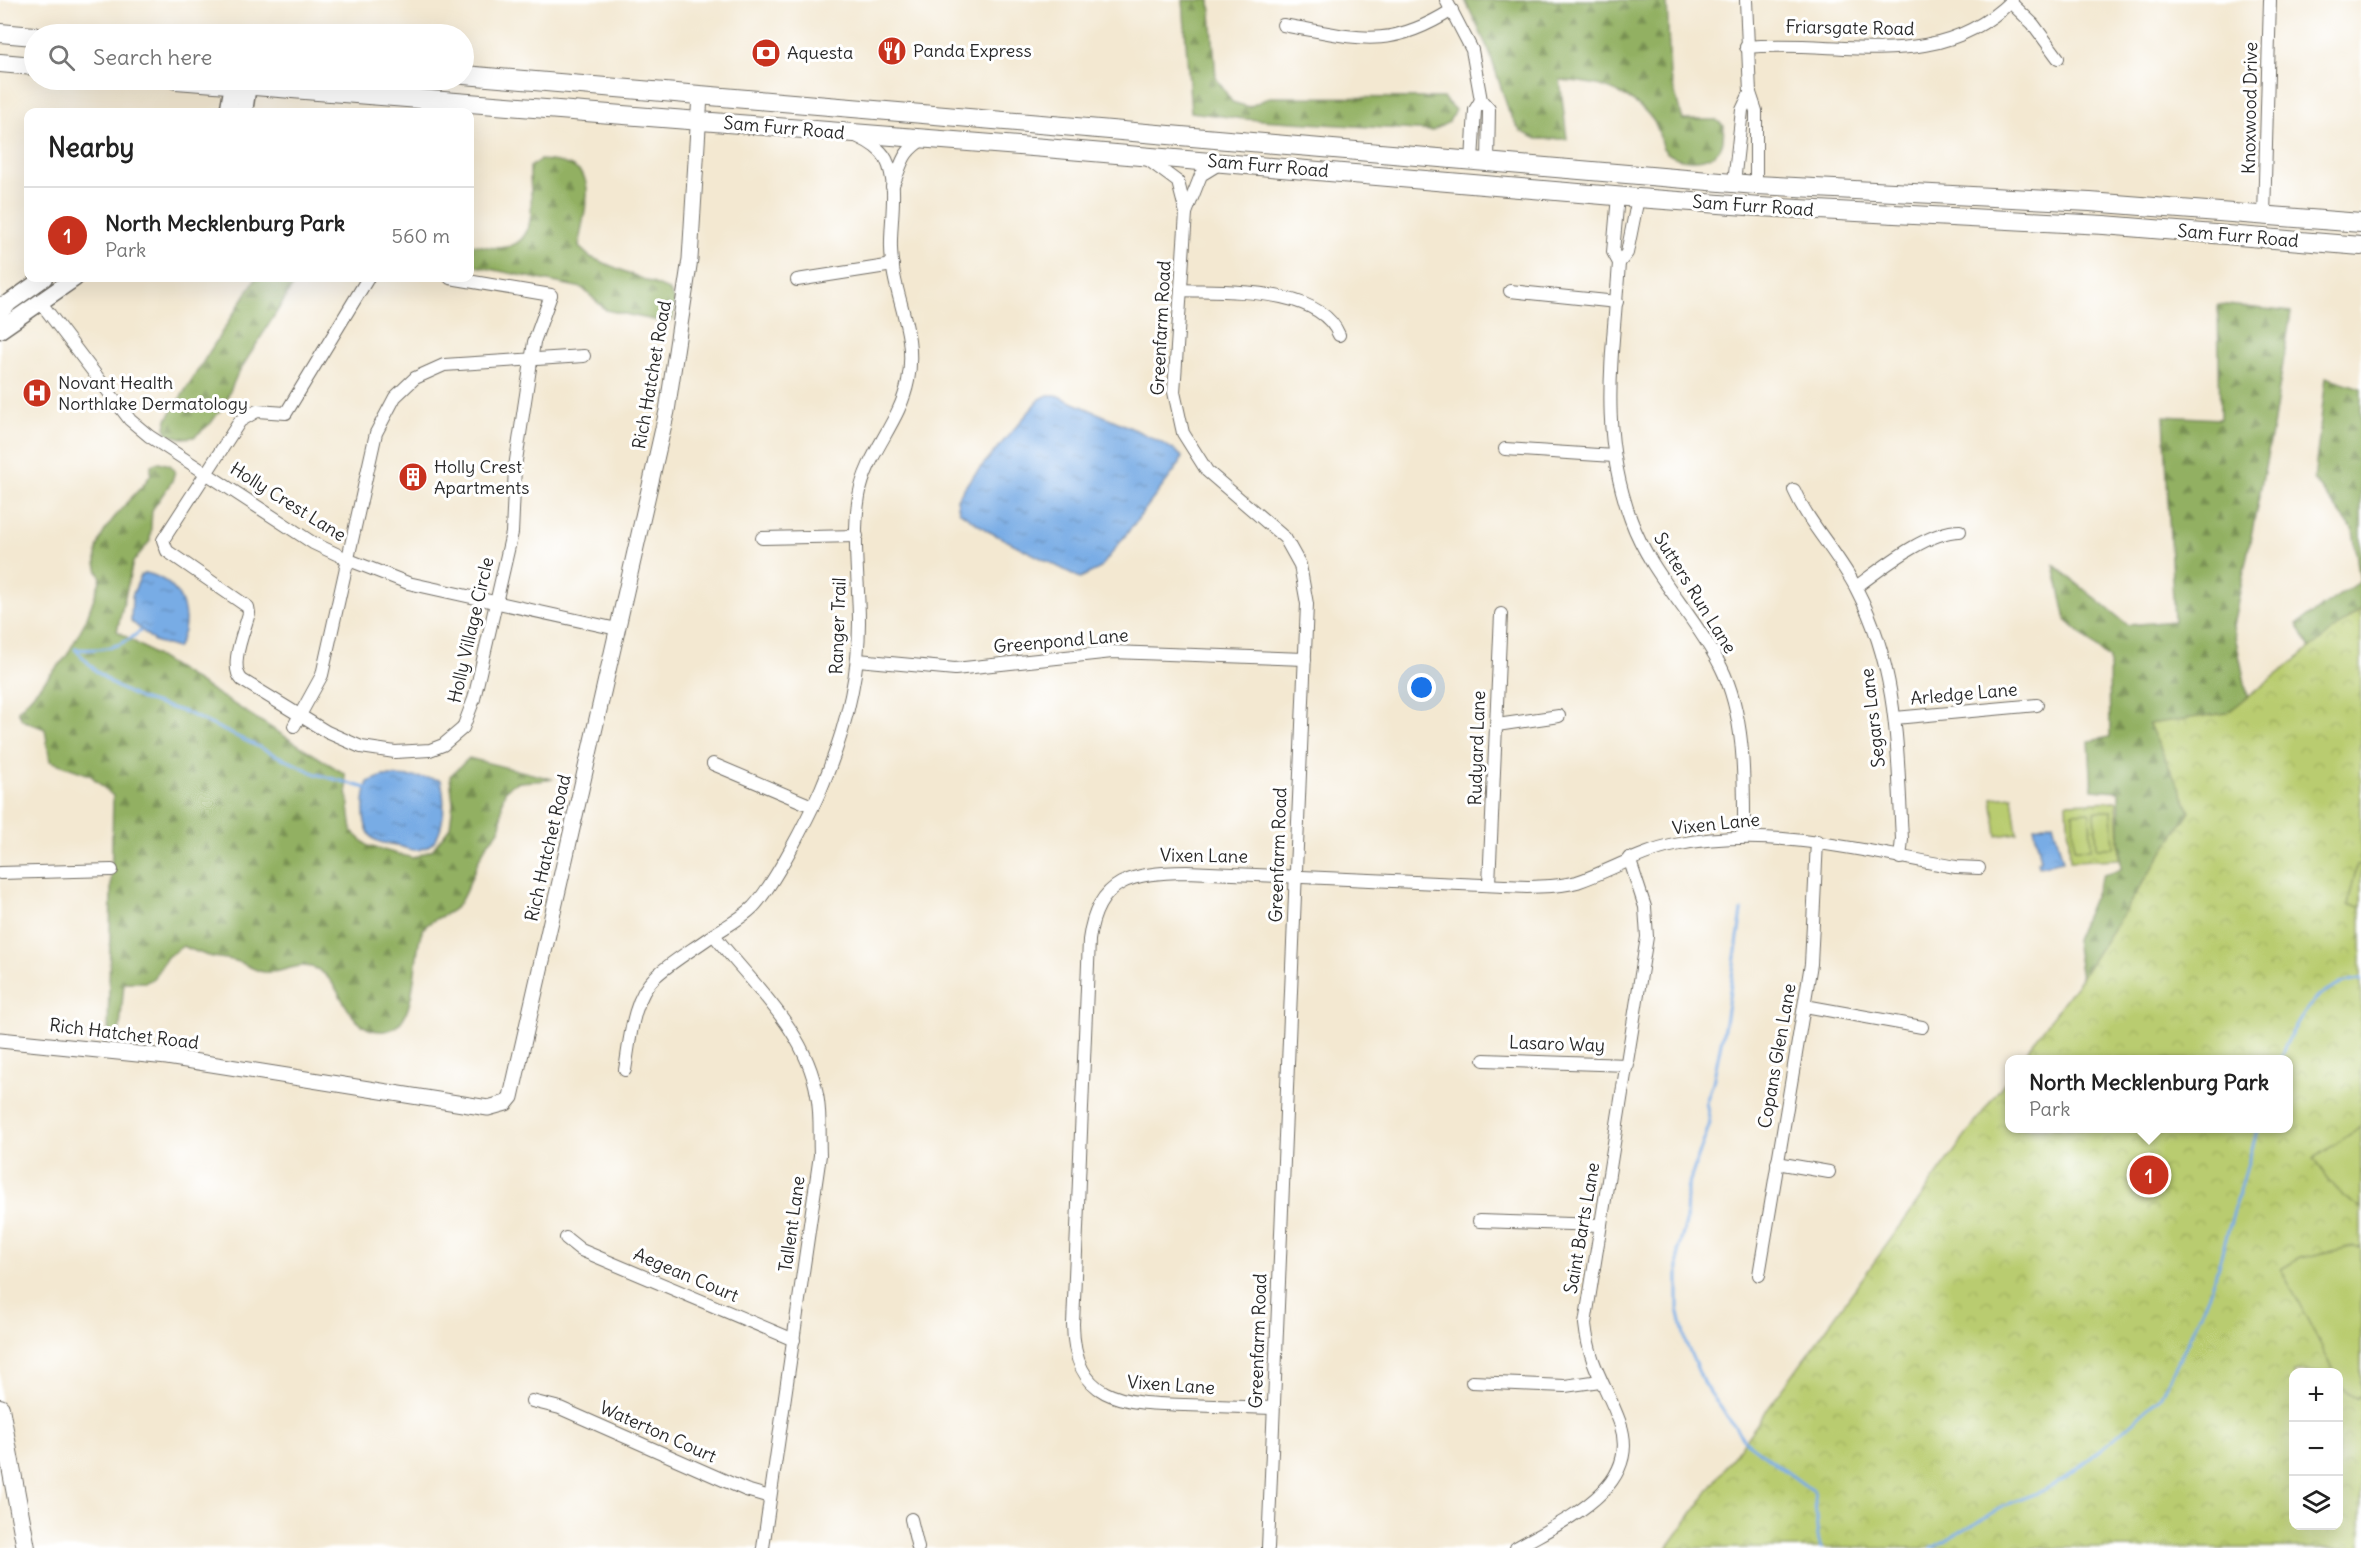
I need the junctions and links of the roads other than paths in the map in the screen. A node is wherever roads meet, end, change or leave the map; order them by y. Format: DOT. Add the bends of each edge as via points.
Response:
graph roads {
  1 [pos="1746,0"];
  2 [pos="2270,0"];
  3 [pos="2011,1"];
  4 [pos="1449,5"];
  5 [pos="1283,25"];
  6 [pos="0,33"];
  7 [pos="24,35"];
  8 [pos="1746,47"];
  9 [pos="2058,58"];
  10 [pos="0,63"];
  11 [pos="24,65"];
  12 [pos="474,76"];
  13 [pos="239,90"];
  14 [pos="242,90"];
  15 [pos="328,90"];
  16 [pos="1750,93"];
  17 [pos="700,95"];
  18 [pos="230,108"];
  19 [pos="244,108"];
  20 [pos="698,120"];
  21 [pos="851,133"];
  22 [pos="925,138"];
  23 [pos="1142,156"];
  24 [pos="1480,161"];
  25 [pos="1221,162"];
  26 [pos="1288,168"];
  27 [pos="1734,183"];
  28 [pos="1756,185"];
  29 [pos="892,187"];
  30 [pos="1836,190"];
  31 [pos="1618,196"];
  32 [pos="1638,198"];
  33 [pos="1186,213"];
  34 [pos="2264,216"];
  35 [pos="2361,223"];
  36 [pos="2104,225"];
  37 [pos="2361,246"];
  38 [pos="1619,263"];
  39 [pos="892,265"];
  40 [pos="797,280"];
  41 [pos="38,282"];
  42 [pos="55,282"];
  43 [pos="70,282"];
  44 [pos="366,282"];
  45 [pos="474,282"];
  46 [pos="1181,290"];
  47 [pos="1510,291"];
  48 [pos="1617,302"];
  49 [pos="41,303"];
  50 [pos="2,308"];
  51 [pos="0,330"];
  52 [pos="1340,335"];
  53 [pos="584,356"];
  54 [pos="532,360"];
  55 [pos="1505,449"];
  56 [pos="1614,456"];
  57 [pos="205,472"];
  58 [pos="1794,490"];
  59 [pos="1960,531"];
  60 [pos="857,536"];
  61 [pos="762,538"];
  62 [pos="349,560"];
  63 [pos="1856,587"];
  64 [pos="496,603"];
  65 [pos="1500,614"];
  66 [pos="618,629"];
  67 [pos="1305,659"];
  68 [pos="858,660"];
  69 [pos="2037,705"];
  70 [pos="1559,716"];
  71 [pos="1895,718"];
  72 [pos="297,721"];
  73 [pos="1497,724"];
  74 [pos="713,764"];
  75 [pos="812,806"];
  76 [pos="1744,837"];
  77 [pos="1817,841"];
  78 [pos="1629,858"];
  79 [pos="1900,858"];
  80 [pos="1979,868"];
  81 [pos="112,870"];
  82 [pos="0,873"];
  83 [pos="1296,878"];
  84 [pos="1489,884"];
  85 [pos="714,935"];
  86 [pos="1805,1006"];
  87 [pos="1922,1027"];
  88 [pos="0,1040"];
  89 [pos="1484,1060"];
  90 [pos="1628,1065"];
  91 [pos="625,1070"];
  92 [pos="1777,1163"];
  93 [pos="1828,1172"];
  94 [pos="1479,1221"];
  95 [pos="1601,1226"];
  96 [pos="566,1238"];
  97 [pos="1759,1275"];
  98 [pos="794,1340"];
  99 [pos="1472,1382"];
  100 [pos="1600,1382"];
  101 [pos="531,1401"];
  102 [pos="0,1408"];
  103 [pos="1273,1408"];
  104 [pos="771,1497"];
  105 [pos="911,1519"];
  106 [pos="26,1548"];
  107 [pos="763,1548"];
  108 [pos="918,1548"];
  109 [pos="1268,1548"];
  110 [pos="1515,1548"];
  1 -- 8 [label="street"];
  2 -- 34 [label="street, Knoxwood Drive"];
  3 -- 8 [label="street, Friarsgate Road" via="1970,32 1926,47"];
  3 -- 9 [label="street"];
  4 -- 5 [label="street" via="1430,25 1392,38 1364,38"];
  4 -- 24 [label="street" via="1472,50 1481,100 1489,110"];
  6 -- 7 [label="main road"];
  8 -- 16 [label="street"];
  10 -- 11 [label="main road"];
  12 -- 17 [label="main road, Sam Furr Road"];
  13 -- 18 [label="main road"];
  14 -- 19 [label="main road"];
  15 -- 20 [label="main road, Sam Furr Road"];
  16 -- 27 [label="street" via="1742,110"];
  16 -- 28 [label="street" via="1756,111"];
  17 -- 20 [label="street, Rich Hatchet Road"];
  17 -- 24 [label="main road, Sam Furr Road"];
  20 -- 21 [label="main road, Sam Furr Road"];
  20 -- 66 [label="street, Rich Hatchet Road" via="690,259 681,328 652,482"];
  21 -- 22 [label="main road, Sam Furr Road"];
  21 -- 29 [label="street, Ranger Trail" via="880,151"];
  22 -- 23 [label="main road, Sam Furr Road"];
  22 -- 29 [label="street, Ranger Trail" via="902,157"];
  23 -- 25 [label="main road, Sam Furr Road"];
  23 -- 33 [label="street, Greenfarm Road" via="1178,182"];
  24 -- 26 [label="main road" via="1473,171 1465,172"];
  24 -- 27 [label="main road, Sam Furr Road"];
  25 -- 26 [label="main road, Sam Furr Road"];
  25 -- 33 [label="street, Greenfarm Road" via="1201,176"];
  26 -- 31 [label="main road, Sam Furr Road"];
  27 -- 28 [label="main road, Sam Furr Road"];
  28 -- 30 [label="main road, Sam Furr Road"];
  29 -- 39 [label="street, Ranger Trail"];
  30 -- 31 [label="main road" via="1634,187"];
  30 -- 34 [label="main road, Sam Furr Road" via="2090,202"];
  31 -- 32 [label="main road, Sam Furr Road"];
  31 -- 38 [label="street, Sutters Run Lane" via="1613,252"];
  32 -- 36 [label="main road, Sam Furr Road"];
  32 -- 38 [label="street, Sutters Run Lane" via="1628,253"];
  33 -- 46 [label="street, Greenfarm Road"];
  34 -- 35 [label="main road, Sam Furr Road"];
  34 -- 36 [label="main road" via="2261,222 2248,225 2190,221"];
  36 -- 37 [label="main road, Sam Furr Road"];
  38 -- 48 [label="street, Sutters Run Lane"];
  39 -- 40 [label="street"];
  39 -- 60 [label="street, Ranger Trail" via="909,327 911,362 903,399 864,477"];
  41 -- 50 [label="main road"];
  42 -- 49 [label="main road" via="40,297"];
  43 -- 49 [label="main road"];
  44 -- 57 [label="street, Holly Village Circle" via="286,412 264,411 245,416 234,426"];
  45 -- 54 [label="street, Holly Village Circle" via="551,295 534,342"];
  46 -- 52 [label="street" via="1289,298 1325,316"];
  46 -- 67 [label="street, Greenfarm Road" via="1174,392 1178,418 1188,444 1207,471 1273,525 1293,550 1305,584"];
  47 -- 48 [label="street"];
  48 -- 56 [label="street, Sutters Run Lane" via="1609,399"];
  49 -- 51 [label="main road"];
  49 -- 57 [label="street, Holly Crest Lane" via="130,420"];
  53 -- 54 [label="street"];
  54 -- 62 [label="street" via="444,365 423,373 401,390 384,413 376,434"];
  54 -- 64 [label="street, Holly Village Circle" via="515,467 512,533"];
  55 -- 56 [label="street"];
  56 -- 76 [label="street, Sutters Run Lane" via="1623,495 1642,545 1663,583 1713,652 1732,693 1738,719"];
  57 -- 62 [label="street, Holly Crest Lane" via="313,543"];
  57 -- 72 [label="street, Holly Village Circle" via="164,534 164,546 248,607 236,665 238,676"];
  58 -- 63 [label="street, Segars Lane"];
  59 -- 63 [label="street" via="1948,531 1927,540"];
  60 -- 61 [label="street"];
  60 -- 68 [label="street, Ranger Trail"];
  62 -- 64 [label="street, Holly Crest Lane" via="408,583"];
  62 -- 72 [label="street" via="322,675"];
  63 -- 71 [label="street, Segars Lane" via="1886,662"];
  64 -- 66 [label="street, Holly Crest Lane"];
  64 -- 72 [label="street, Holly Village Circle" via="469,715 463,728 443,745 414,752 370,749"];
  65 -- 73 [label="street, Rudyard Lane"];
  66 -- 88 [label="street, Rich Hatchet Road" via="516,1080 506,1103 488,1108 167,1057"];
  67 -- 68 [label="street, Greenpond Lane" via="1112,652 955,669"];
  67 -- 83 [label="street, Greenfarm Road"];
  68 -- 75 [label="street, Ranger Trail" via="844,727"];
  69 -- 71 [label="street, Arledge Lane"];
  70 -- 73 [label="street"];
  71 -- 79 [label="street, Segars Lane"];
  73 -- 84 [label="street, Rudyard Lane"];
  74 -- 75 [label="street"];
  75 -- 85 [label="street, Ranger Trail" via="758,901"];
  76 -- 77 [label="street, Vixen Lane"];
  76 -- 78 [label="street, Vixen Lane" via="1674,845"];
  77 -- 79 [label="street, Vixen Lane"];
  77 -- 86 [label="street, Copans Glen Lane" via="1814,936"];
  78 -- 84 [label="street, Vixen Lane" via="1561,886"];
  78 -- 90 [label="street, Saint Barts Lane" via="1647,921"];
  79 -- 80 [label="street, Vixen Lane"];
  81 -- 82 [label="street"];
  83 -- 84 [label="street, Vixen Lane"];
  83 -- 103 [label="street, Greenfarm Road"];
  83 -- 103 [label="street, Vixen Lane" via="1187,872 1130,878 1110,892 1095,913 1089,940 1087,986 1073,1324 1081,1367 1097,1388 1116,1399"];
  85 -- 91 [label="street, Ranger Trail" via="649,984 635,1016"];
  85 -- 98 [label="street, Tallent Lane" via="783,1019 804,1052 817,1094 820,1155"];
  86 -- 87 [label="street"];
  86 -- 92 [label="street, Copans Glen Lane"];
  89 -- 90 [label="street, Lasaro Way"];
  90 -- 95 [label="street, Saint Barts Lane"];
  92 -- 93 [label="street"];
  92 -- 97 [label="street, Copans Glen Lane"];
  94 -- 95 [label="street"];
  95 -- 100 [label="street, Saint Barts Lane" via="1585,1324 1589,1355"];
  96 -- 98 [label="street, Aegean Court" via="581,1250"];
  98 -- 104 [label="street, Tallent Lane"];
  99 -- 100 [label="street" via="1565,1386"];
  100 -- 110 [label="street, Saint Barts Lane" via="1622,1433 1614,1479 1594,1501"];
  101 -- 104 [label="street, Waterton Court" via="560,1408 746,1490"];
  102 -- 106 [label="main road"];
  103 -- 109 [label="street, Greenfarm Road"];
  104 -- 107 [label="street, Tallent Lane"];
  105 -- 108 [label="street"];
}
